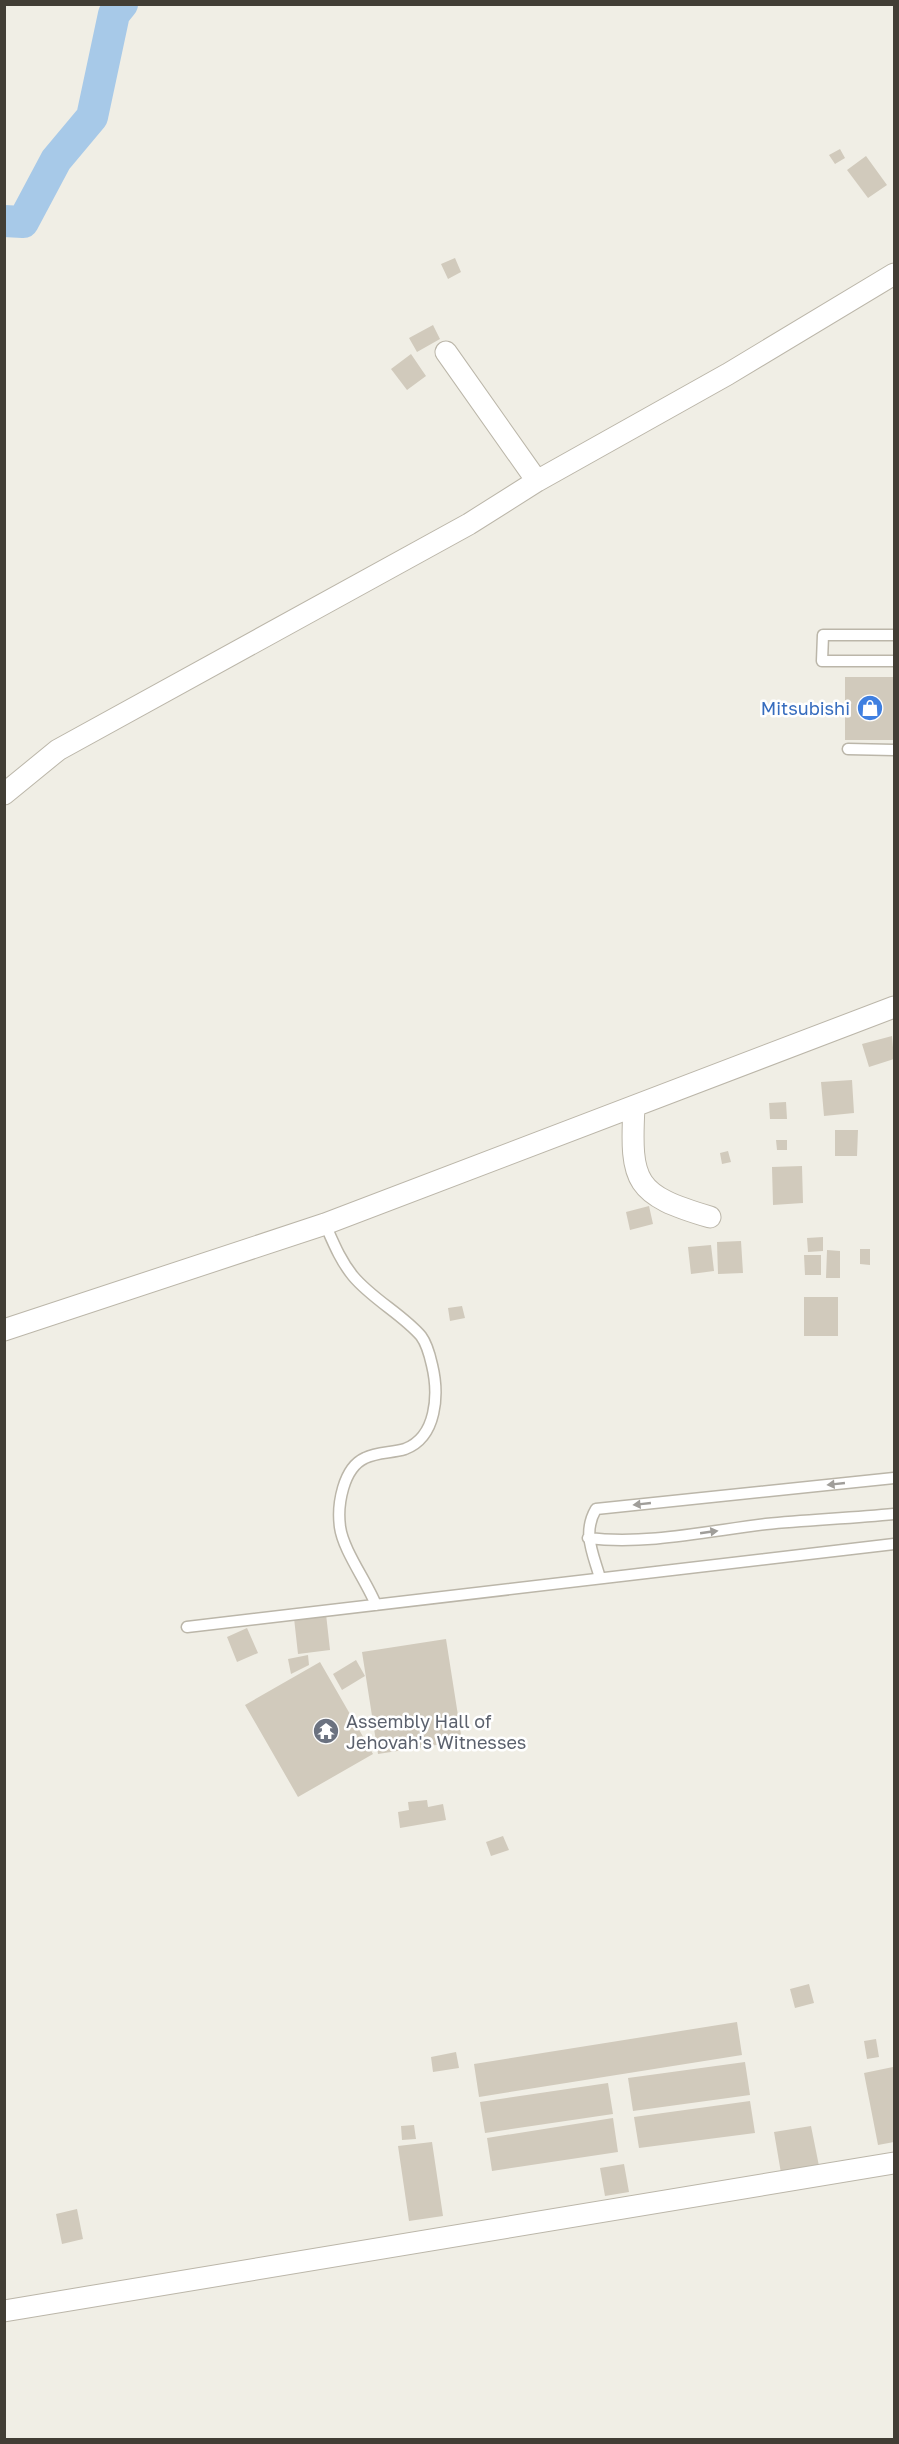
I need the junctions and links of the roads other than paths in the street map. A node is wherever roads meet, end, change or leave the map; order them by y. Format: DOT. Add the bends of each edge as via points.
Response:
graph roads {
  1 [pos="894,274"];
  2 [pos="446,352"];
  3 [pos="537,481"];
  4 [pos="894,635"];
  5 [pos="894,661"];
  6 [pos="848,749"];
  7 [pos="894,750"];
  8 [pos="4,794"];
  9 [pos="894,1007"];
  10 [pos="634,1107"];
  11 [pos="710,1216"];
  12 [pos="325,1224"];
  13 [pos="4,1330"];
  14 [pos="894,1478"];
  15 [pos="894,1514"];
  16 [pos="588,1538"];
  17 [pos="894,1544"];
  18 [pos="600,1578"];
  19 [pos="376,1605"];
  20 [pos="187,1627"];
  21 [pos="894,2163"];
  22 [pos="4,2311"];
  1 -- 3 [label="street" via="728,374"];
  2 -- 3 [label="street"];
  3 -- 8 [label="street" via="469,524 58,750"];
  4 -- 5 [label="lane" via="823,635 822,661"];
  6 -- 7 [label="lane"];
  9 -- 10 [label="street"];
  10 -- 11 [label="street" via="633,1161 638,1177 664,1201"];
  10 -- 12 [label="street"];
  12 -- 13 [label="street"];
  12 -- 19 [label="lane" via="354,1277 421,1336 433,1368 434,1404 429,1427 408,1448 364,1458 345,1481 340,1527"];
  14 -- 16 [label="lane, one-way" via="596,1509 589,1521"];
  16 -- 15 [label="lane, one-way" via="686,1535"];
  16 -- 18 [label="lane"];
  17 -- 18 [label="lane"];
  18 -- 19 [label="lane"];
  19 -- 20 [label="lane"];
  21 -- 22 [label="street"];
}
